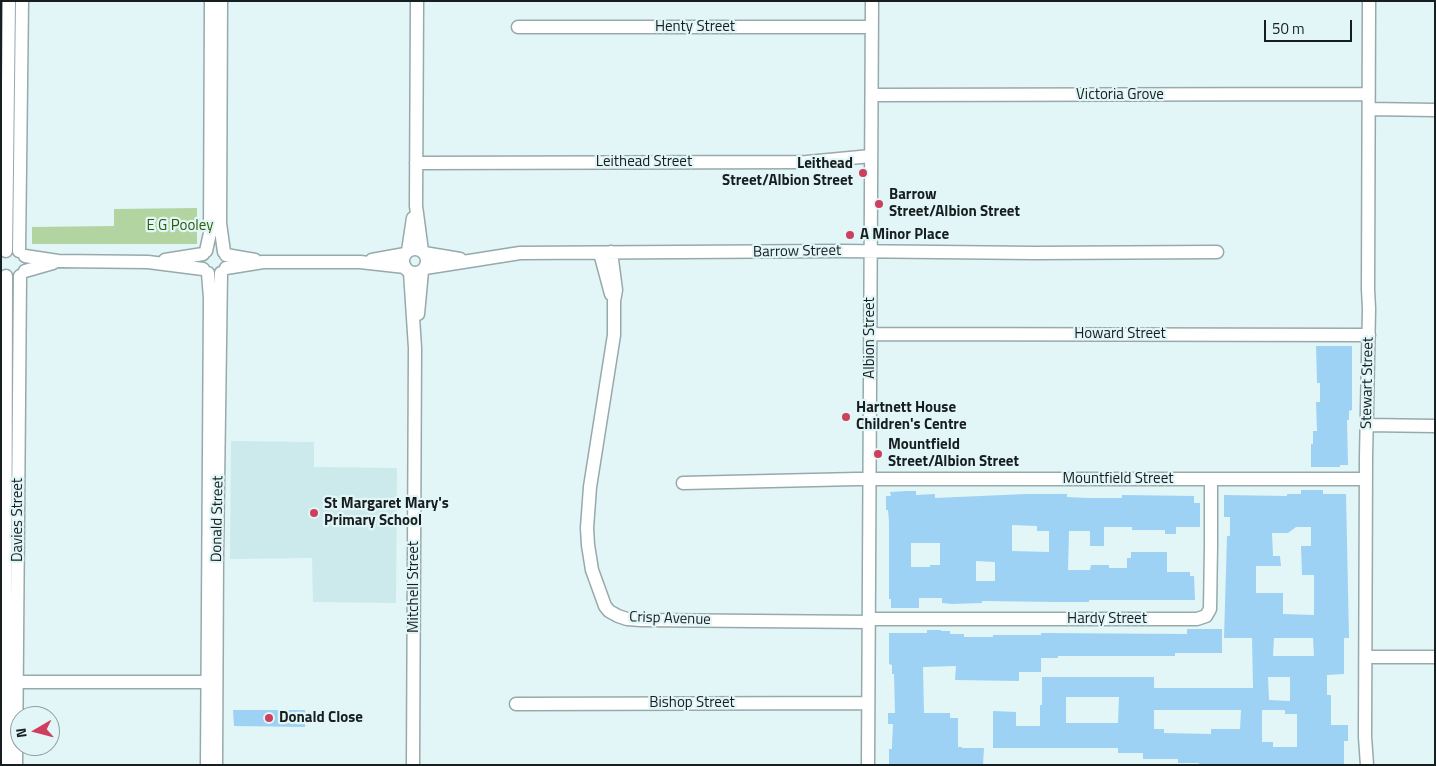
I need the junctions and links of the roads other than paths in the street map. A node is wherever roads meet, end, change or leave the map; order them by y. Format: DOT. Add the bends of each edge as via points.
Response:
graph roads {
  1 [pos="9,1"];
  2 [pos="22,1"];
  3 [pos="211,1"];
  4 [pos="221,1"];
  5 [pos="417,1"];
  6 [pos="872,1"];
  7 [pos="1369,1"];
  8 [pos="518,27"];
  9 [pos="872,27"];
  10 [pos="1368,94"];
  11 [pos="872,95"];
  12 [pos="14,103"];
  13 [pos="1368,109"];
  14 [pos="1435,110"];
  15 [pos="871,156"];
  16 [pos="416,163"];
  17 [pos="416,206"];
  18 [pos="205,252"];
  19 [pos="423,252"];
  20 [pos="606,252"];
  21 [pos="864,252"];
  22 [pos="1217,252"];
  23 [pos="225,253"];
  24 [pos="13,254"];
  25 [pos="467,261"];
  26 [pos="58,262"];
  27 [pos="148,262"];
  28 [pos="263,262"];
  29 [pos="413,264"];
  30 [pos="223,270"];
  31 [pos="206,271"];
  32 [pos="4,273"];
  33 [pos="23,273"];
  34 [pos="871,334"];
  35 [pos="1369,336"];
  36 [pos="1367,426"];
  37 [pos="1435,426"];
  38 [pos="213,478"];
  39 [pos="1211,479"];
  40 [pos="1366,479"];
  41 [pos="869,480"];
  42 [pos="683,483"];
  43 [pos="869,620"];
  44 [pos="1366,657"];
  45 [pos="1435,657"];
  46 [pos="12,682"];
  47 [pos="212,682"];
  48 [pos="868,703"];
  49 [pos="516,704"];
  50 [pos="5,765"];
  51 [pos="16,765"];
  52 [pos="207,765"];
  53 [pos="216,765"];
  54 [pos="413,765"];
  55 [pos="868,765"];
  56 [pos="1368,765"];
  1 -- 12 [label="street"];
  2 -- 12 [label="street"];
  3 -- 18 [label="street" via="210,233"];
  4 -- 23 [label="street" via="220,223"];
  5 -- 16 [label="street, Mitchell Street"];
  6 -- 9 [label="street, Albion Street"];
  7 -- 10 [label="street, Stewart Street"];
  8 -- 9 [label="street, Henty Street"];
  9 -- 11 [label="street, Albion Street"];
  10 -- 11 [label="street, Victoria Grove"];
  10 -- 13 [label="street, Stewart Street"];
  11 -- 15 [label="street, Albion Street"];
  12 -- 24 [label="street"];
  13 -- 14 [label="street"];
  13 -- 35 [label="street, Stewart Street"];
  15 -- 16 [label="street, Leithead Street" via="807,162"];
  15 -- 21 [label="street, Albion Street"];
  16 -- 17 [label="street, Mitchell Street"];
  17 -- 19 [label="street, Mitchell Street"];
  17 -- 29 [label="street, Mitchell Street"];
  18 -- 23 [label="street" via="214,248"];
  18 -- 27 [label="street"];
  18 -- 31 [label="street" via="201,262"];
  19 -- 25 [label="street, Barrow Street"];
  19 -- 29 [label="street, Barrow Street" via="415,249"];
  19 -- 29 [label="street, Mitchell Street" via="428,259"];
  20 -- 21 [label="street, Barrow Street"];
  20 -- 25 [label="street, Barrow Street" via="520,253"];
  20 -- 43 [label="street, Crisp Avenue" via="608,288 614,301 613,352 590,487 587,528 592,570 609,611 628,619 641,620"];
  21 -- 22 [label="street, Barrow Street"];
  21 -- 34 [label="street, Albion Street"];
  23 -- 28 [label="street, Barrow Street"];
  23 -- 30 [label="street" via="228,261"];
  24 -- 26 [label="street"];
  24 -- 33 [label="street, Davies Street" via="27,264"];
  25 -- 29 [label="street, Barrow Street"];
  26 -- 27 [label="street"];
  26 -- 33 [label="street"];
  27 -- 31 [label="street"];
  28 -- 29 [label="street, Barrow Street"];
  28 -- 30 [label="street, Barrow Street"];
  29 -- 54 [label="street, Mitchell Street"];
  30 -- 31 [label="street" via="212,274"];
  30 -- 38 [label="street, Donald Street"];
  31 -- 38 [label="street, Donald Street" via="210,298"];
  32 -- 33 [label="street" via="16,277"];
  32 -- 46 [label="street, Davies Street"];
  33 -- 46 [label="street, Davies Street"];
  34 -- 35 [label="street, Howard Street"];
  34 -- 41 [label="street, Albion Street"];
  35 -- 36 [label="street, Stewart Street"];
  36 -- 37 [label="street"];
  36 -- 40 [label="street, Stewart Street"];
  38 -- 47 [label="street, Donald Street"];
  39 -- 40 [label="street, Mountfield Street"];
  39 -- 41 [label="street, Mountfield Street"];
  39 -- 43 [label="street, Hardy Street" via="1210,609 1202,618"];
  40 -- 44 [label="street, Stewart Street"];
  41 -- 42 [label="street, Mountfield Street"];
  41 -- 43 [label="street, Albion Street"];
  43 -- 48 [label="street, Albion Street"];
  44 -- 45 [label="street"];
  44 -- 56 [label="street, Stewart Street"];
  46 -- 47 [label="street"];
  46 -- 50 [label="street, Davies Street"];
  46 -- 51 [label="street, Davies Street"];
  47 -- 52 [label="street, Donald Street"];
  47 -- 53 [label="street, Donald Street"];
  48 -- 49 [label="street, Bishop Street"];
  48 -- 55 [label="street, Albion Street"];
}
